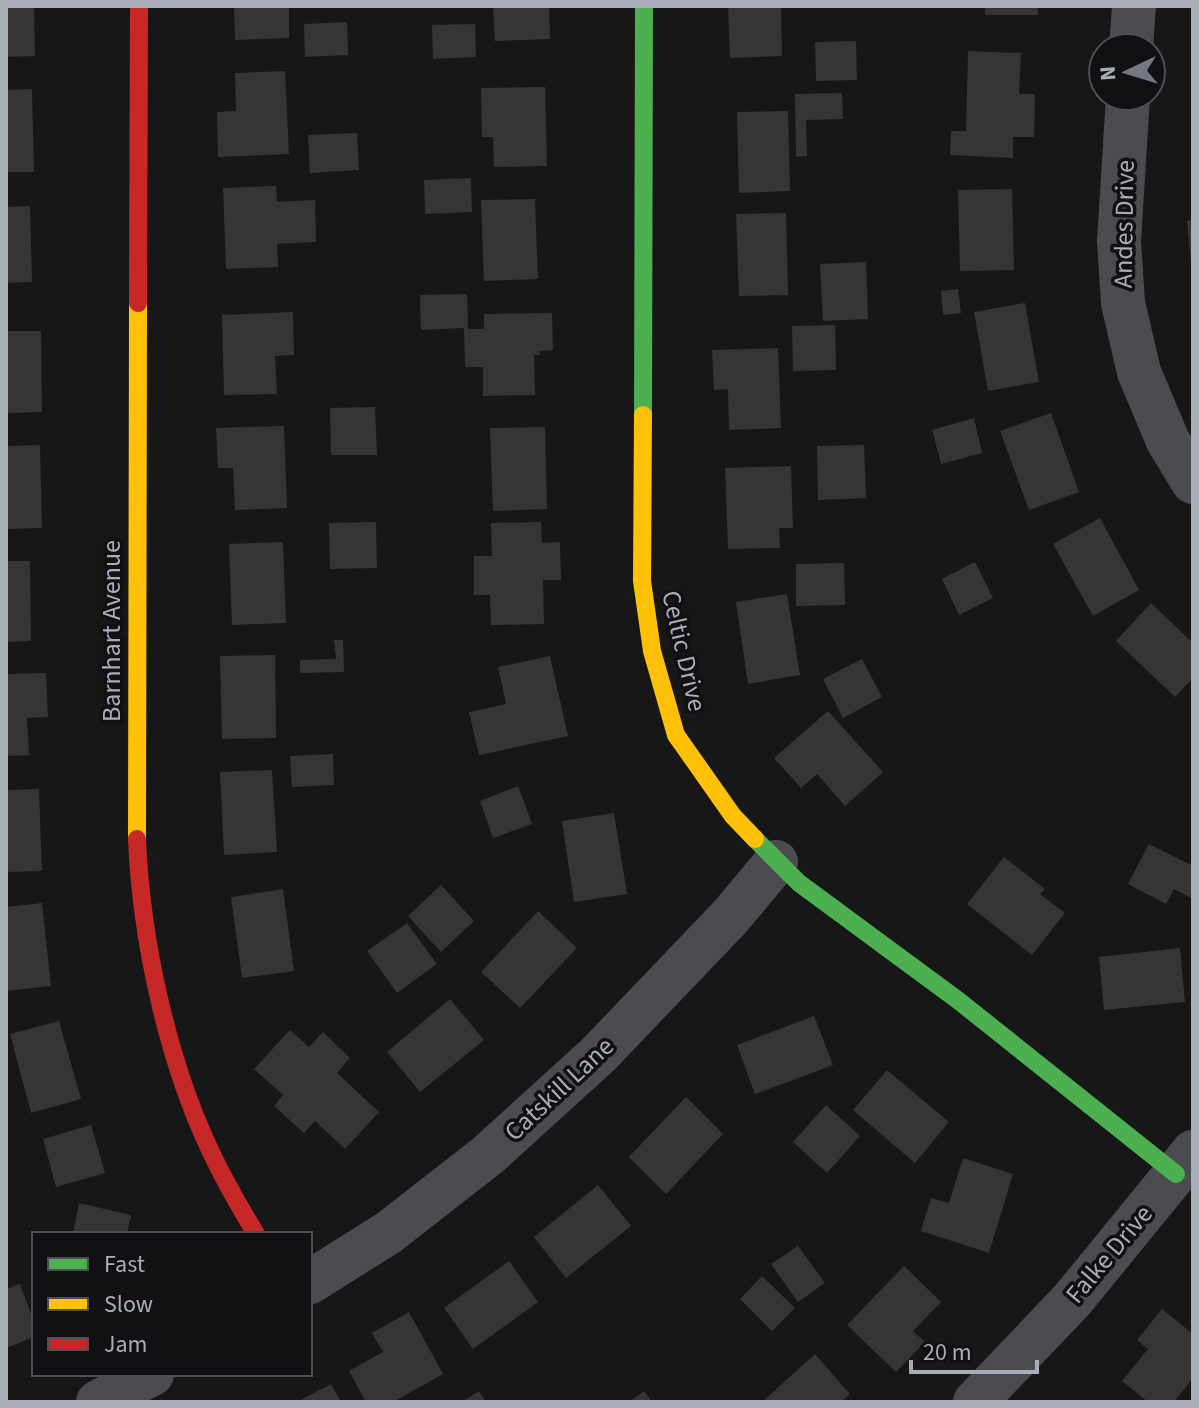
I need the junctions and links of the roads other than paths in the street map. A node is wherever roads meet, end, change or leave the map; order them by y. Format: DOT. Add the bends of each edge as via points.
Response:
graph roads {
  1 [pos="139,6"];
  2 [pos="644,6"];
  3 [pos="1134,6"];
  4 [pos="1132,32"];
  5 [pos="1127,112"];
  6 [pos="1193,482"];
  7 [pos="776,862"];
  8 [pos="1184,1163"];
  9 [pos="255,1232"];
  10 [pos="312,1281"];
  11 [pos="148,1376"];
  12 [pos="98,1402"];
  13 [pos="975,1402"];
  1 -- 9 [label="street, Barnhart Avenue" via="139,872 154,977 182,1078 210,1150"];
  2 -- 7 [label="street, Celtic Drive" via="642,581 652,651 676,735 733,816"];
  3 -- 4 [label="street"];
  5 -- 6 [label="street, Andes Drive" via="1119,241 1123,303 1139,372 1168,441"];
  7 -- 8 [label="street, Celtic Drive"];
  7 -- 10 [label="street, Catskill Lane" via="598,1055 488,1155 388,1233"];
  8 -- 13 [label="street, Falke Drive" via="1073,1299"];
  11 -- 12 [label="street"];
}
